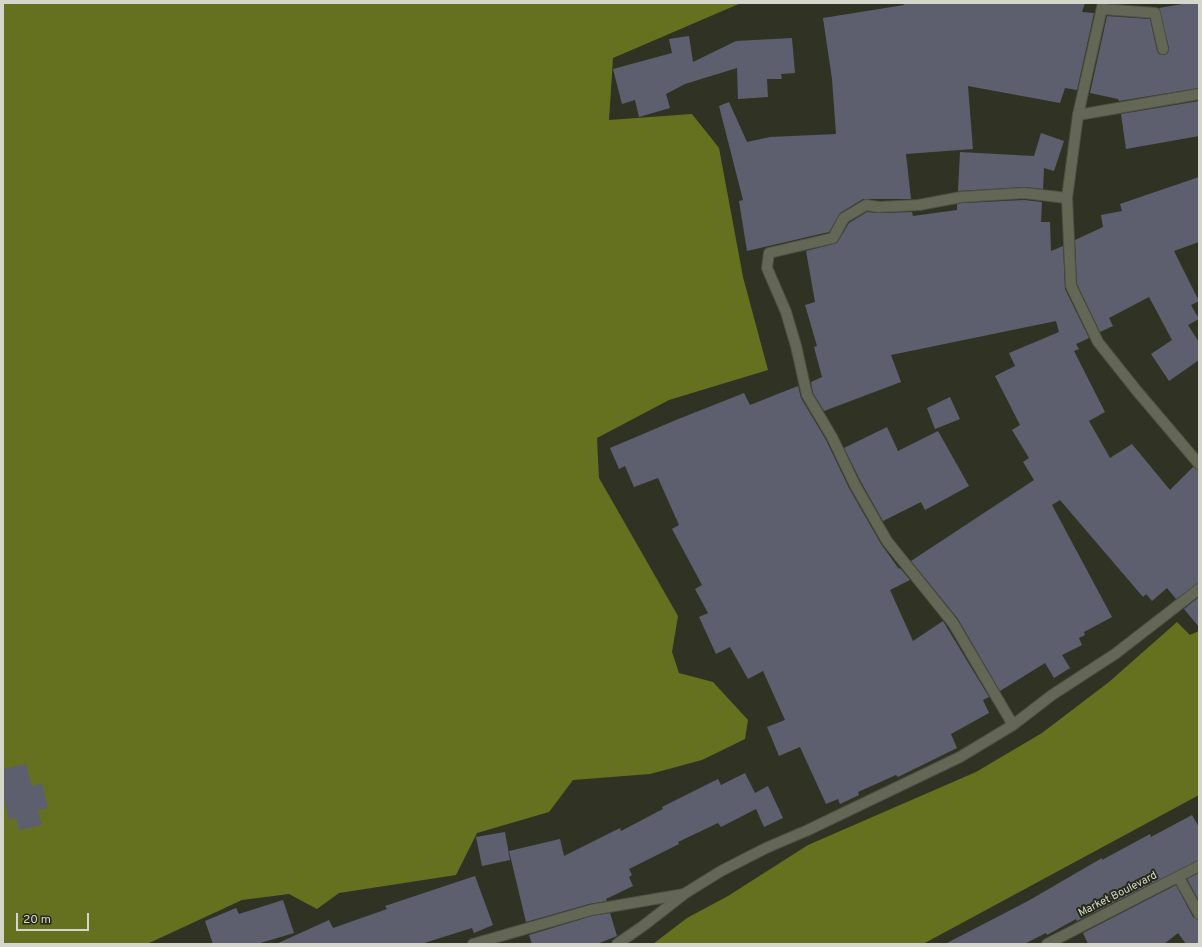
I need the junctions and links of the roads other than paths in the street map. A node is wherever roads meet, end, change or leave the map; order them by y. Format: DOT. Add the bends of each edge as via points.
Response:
graph roads {
  1 [pos="1102,6"];
  2 [pos="1163,49"];
  3 [pos="1199,94"];
  4 [pos="1078,115"];
  5 [pos="1067,198"];
  6 [pos="1199,464"];
  7 [pos="1199,589"];
  8 [pos="1013,726"];
  9 [pos="1199,866"];
  10 [pos="1179,878"];
  11 [pos="684,894"];
  12 [pos="1199,914"];
  13 [pos="474,944"];
  14 [pos="617,944"];
  15 [pos="1047,944"];
  1 -- 2 [label="street" via="1155,13"];
  1 -- 4 [label="street"];
  3 -- 4 [label="street"];
  4 -- 5 [label="street"];
  5 -- 6 [label="street" via="1071,286 1098,342"];
  5 -- 8 [label="street" via="1024,194 961,197 919,205 866,205 844,218 833,238 769,253 767,268 786,312 807,395 832,437 855,485 887,541 953,623"];
  7 -- 8 [label="street" via="1115,654 1052,695"];
  8 -- 11 [label="street" via="960,757 766,848"];
  9 -- 10 [label="street, Market Boulevard"];
  10 -- 12 [label="street"];
  10 -- 15 [label="street, Market Boulevard"];
  11 -- 13 [label="street" via="591,910"];
  11 -- 14 [label="street"];
}
